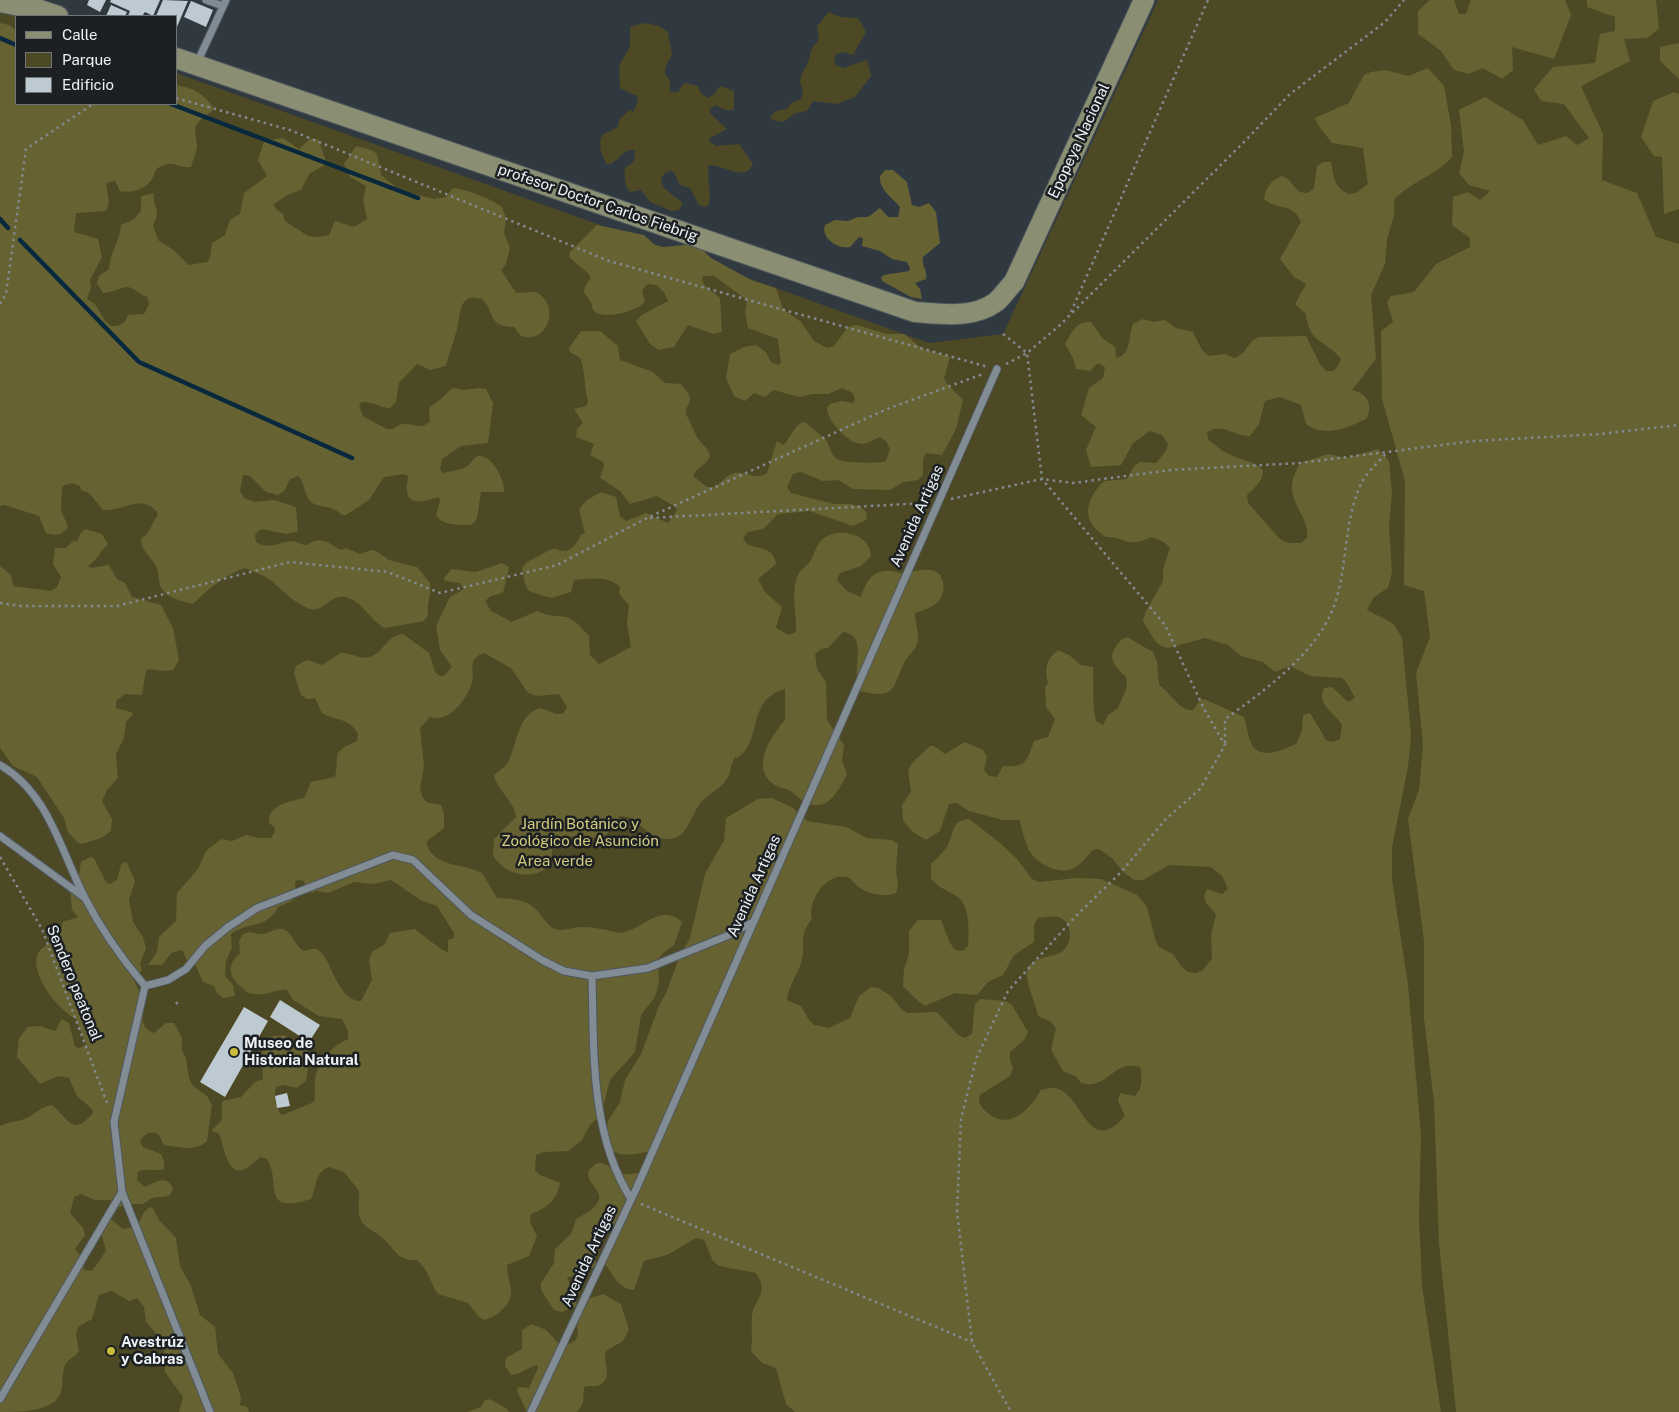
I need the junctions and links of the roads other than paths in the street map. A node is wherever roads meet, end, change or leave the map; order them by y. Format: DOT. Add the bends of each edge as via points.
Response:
graph roads {
  1 [pos="16,0"];
  2 [pos="206,0"];
  3 [pos="1144,0"];
  4 [pos="0,2"];
  5 [pos="225,3"];
  6 [pos="37,9"];
  7 [pos="55,15"];
  8 [pos="178,59"];
  9 [pos="196,65"];
  10 [pos="1014,282"];
  11 [pos="997,369"];
  12 [pos="0,765"];
  13 [pos="0,836"];
  14 [pos="85,899"];
  15 [pos="753,922"];
  16 [pos="592,976"];
  17 [pos="145,986"];
  18 [pos="122,1192"];
  19 [pos="631,1200"];
  20 [pos="0,1399"];
  21 [pos="210,1412"];
  22 [pos="531,1412"];
  1 -- 6 [label="street"];
  2 -- 5 [label="lane"];
  3 -- 10 [label="street, Epopeya Nacional"];
  4 -- 6 [label="street"];
  5 -- 9 [label="lane"];
  6 -- 7 [label="street"];
  8 -- 9 [label="street, profesor Doctor Carlos Fiebrig"];
  9 -- 10 [label="street, profesor Doctor Carlos Fiebrig" via="915,312 973,313 996,302"];
  11 -- 15 [label="lane, Avenida Artigas"];
  12 -- 14 [label="lane" via="35,797 54,826"];
  13 -- 14 [label="lane"];
  14 -- 17 [label="lane" via="128,967"];
  15 -- 16 [label="lane" via="648,968"];
  15 -- 19 [label="lane, Avenida Artigas"];
  16 -- 17 [label="lane" via="564,971 542,960 471,915 413,860 393,855 257,908 205,946 186,969 168,980"];
  16 -- 19 [label="lane" via="595,1073 603,1129 618,1179"];
  17 -- 18 [label="lane" via="114,1122"];
  18 -- 20 [label="lane"];
  18 -- 21 [label="lane"];
  19 -- 22 [label="lane, Avenida Artigas"];
}
